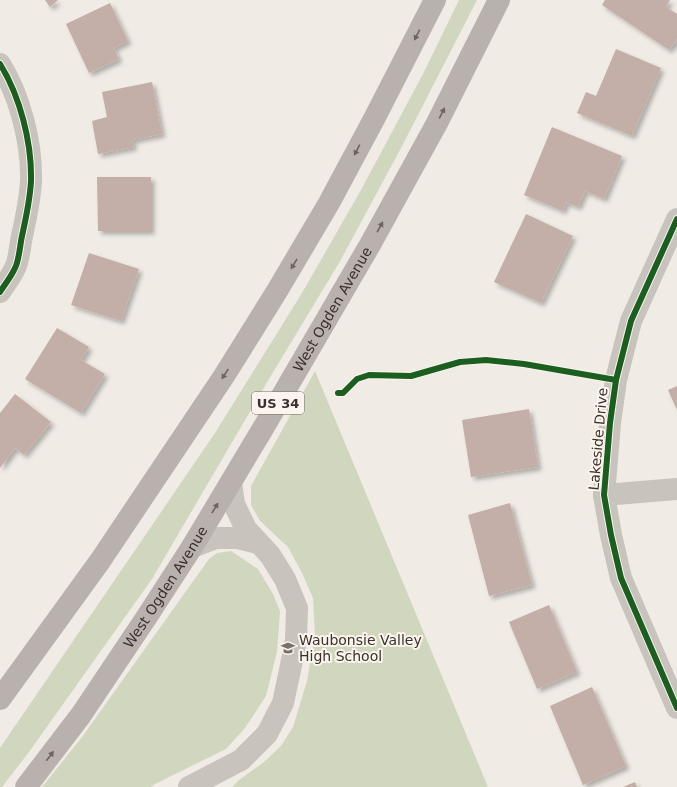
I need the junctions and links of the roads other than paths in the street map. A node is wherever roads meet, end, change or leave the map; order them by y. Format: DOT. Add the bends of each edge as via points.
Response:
graph roads {
  1 [pos="435,0"];
  2 [pos="499,0"];
  3 [pos="0,64"];
  4 [pos="677,219"];
  5 [pos="0,292"];
  6 [pos="231,482"];
  7 [pos="677,489"];
  8 [pos="604,495"];
  9 [pos="258,543"];
  10 [pos="192,547"];
  11 [pos="0,699"];
  12 [pos="677,708"];
  13 [pos="26,787"];
  14 [pos="189,787"];
  1 -- 11 [label="main road, one-way" via="329,203 277,291 224,376 100,561"];
  6 -- 2 [label="main road, West Ogden Avenue / US 34, one-way" via="375,236 437,123"];
  3 -- 5 [label="street" via="16,96 24,122 30,152 31,180 29,207 16,267"];
  4 -- 8 [label="street, Lakeside Drive" via="631,321 616,380"];
  6 -- 9 [label="street" via="234,504 246,529"];
  10 -- 6 [label="main road, West Ogden Avenue / US 34, one-way"];
  7 -- 8 [label="street"];
  8 -- 12 [label="street, Lakeside Drive" via="621,578"];
  9 -- 10 [label="street" via="238,538 216,538"];
  9 -- 14 [label="street" via="270,555 285,579 296,608 296,640 283,704 268,734 241,760"];
  13 -- 10 [label="main road, West Ogden Avenue / US 34, one-way" via="81,715"];
}
